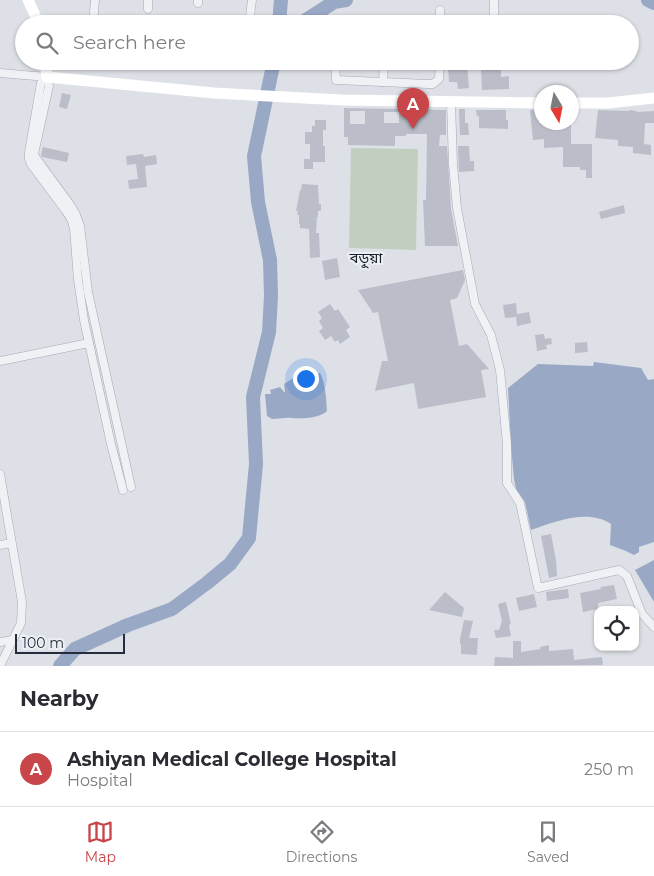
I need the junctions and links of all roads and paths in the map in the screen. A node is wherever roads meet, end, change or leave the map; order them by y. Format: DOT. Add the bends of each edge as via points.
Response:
graph roads {
  1 [pos="28,0"];
  2 [pos="95,0"];
  3 [pos="252,0"];
  4 [pos="494,0"];
  5 [pos="440,10"];
  6 [pos="35,15"];
  7 [pos="94,15"];
  8 [pos="251,15"];
  9 [pos="440,15"];
  10 [pos="494,15"];
  11 [pos="46,70"];
  12 [pos="335,70"];
  13 [pos="384,70"];
  14 [pos="440,70"];
  15 [pos="0,73"];
  16 [pos="47,77"];
  17 [pos="383,82"];
  18 [pos="654,98"];
  19 [pos="451,102"];
  20 [pos="534,103"];
  21 [pos="579,103"];
  22 [pos="56,191"];
  23 [pos="89,343"];
  24 [pos="0,361"];
  25 [pos="121,442"];
  26 [pos="111,444"];
  27 [pos="0,474"];
  28 [pos="1,487"];
  29 [pos="131,487"];
  30 [pos="123,490"];
  31 [pos="11,543"];
  32 [pos="0,545"];
  33 [pos="654,627"];
  34 [pos="13,640"];
  35 [pos="0,642"];
  36 [pos="0,666"];
  1 -- 6 [label="street"];
  2 -- 7 [label="street"];
  3 -- 8 [label="street"];
  4 -- 10 [label="street"];
  5 -- 9 [label="street"];
  11 -- 16 [label="street"];
  12 -- 17 [label="street" via="336,80"];
  13 -- 17 [label="street"];
  14 -- 17 [label="street" via="440,80 433,84"];
  15 -- 16 [label="street"];
  16 -- 19 [label="street" via="214,93"];
  16 -- 22 [label="street" via="49,86 34,154"];
  18 -- 21 [label="street"];
  19 -- 20 [label="street"];
  19 -- 33 [label="street" via="457,208 475,304 491,335 500,370 507,483 520,504 538,588 619,570 627,576 642,614"];
  22 -- 23 [label="street" via="74,228 81,302"];
  22 -- 25 [label="street" via="71,206 80,226 88,292"];
  23 -- 24 [label="street"];
  23 -- 26 [label="street"];
  25 -- 26 [label="street"];
  25 -- 29 [label="street"];
  26 -- 30 [label="street"];
  27 -- 28 [label="street"];
  28 -- 31 [label="street"];
  31 -- 32 [label="street"];
  31 -- 34 [label="street" via="22,602 21,623"];
  34 -- 35 [label="street"];
  34 -- 36 [label="street"];
}
